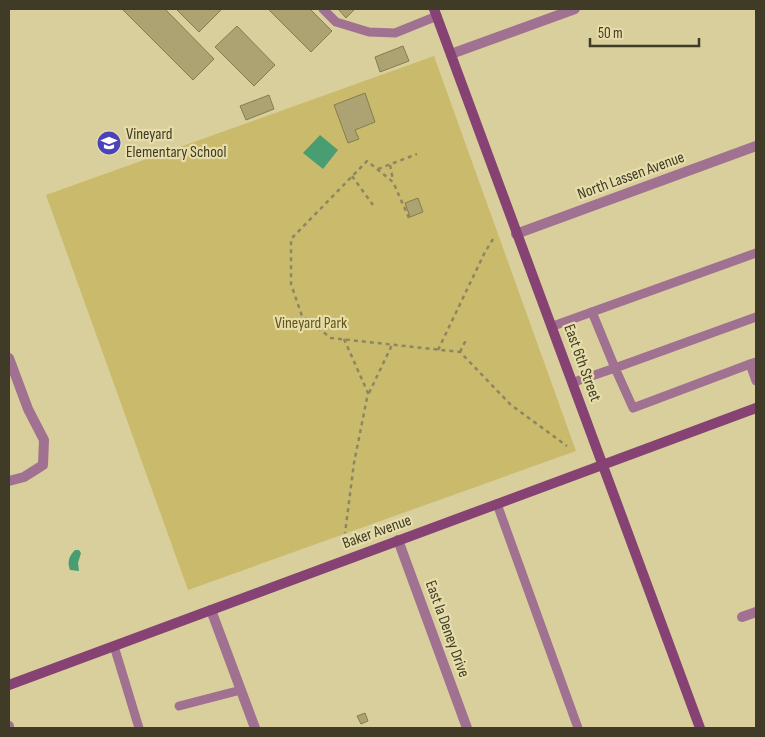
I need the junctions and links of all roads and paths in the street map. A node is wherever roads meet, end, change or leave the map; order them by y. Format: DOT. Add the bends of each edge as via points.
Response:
graph roads {
  1 [pos="323,9"];
  2 [pos="575,9"];
  3 [pos="436,12"];
  4 [pos="451,54"];
  5 [pos="756,146"];
  6 [pos="417,154"];
  7 [pos="390,165"];
  8 [pos="378,169"];
  9 [pos="352,176"];
  10 [pos="394,182"];
  11 [pos="373,204"];
  12 [pos="409,218"];
  13 [pos="516,234"];
  14 [pos="495,236"];
  15 [pos="756,253"];
  16 [pos="592,312"];
  17 [pos="756,317"];
  18 [pos="553,326"];
  19 [pos="467,338"];
  20 [pos="344,339"];
  21 [pos="392,344"];
  22 [pos="438,350"];
  23 [pos="460,352"];
  24 [pos="9,358"];
  25 [pos="753,363"];
  26 [pos="615,368"];
  27 [pos="756,381"];
  28 [pos="574,382"];
  29 [pos="368,393"];
  30 [pos="756,408"];
  31 [pos="567,446"];
  32 [pos="605,465"];
  33 [pos="9,481"];
  34 [pos="497,504"];
  35 [pos="345,533"];
  36 [pos="398,540"];
  37 [pos="212,610"];
  38 [pos="756,612"];
  39 [pos="742,617"];
  40 [pos="114,646"];
  41 [pos="9,685"];
  42 [pos="241,690"];
  43 [pos="179,706"];
  44 [pos="140,728"];
  45 [pos="255,728"];
  46 [pos="467,728"];
  47 [pos="578,728"];
  48 [pos="700,728"];
  1 -- 3 [label="lane" via="336,22 369,32 395,33"];
  2 -- 4 [label="street"];
  3 -- 4 [label="street, East 6th Street"];
  4 -- 13 [label="street, East 6th Street"];
  5 -- 13 [label="street, North Lassen Avenue"];
  6 -- 7 [label="path"];
  7 -- 8 [label="path"];
  7 -- 10 [label="path"];
  8 -- 9 [label="path" via="366,161"];
  8 -- 10 [label="path"];
  9 -- 11 [label="path"];
  9 -- 20 [label="path" via="291,239 291,284 302,316 331,338"];
  10 -- 12 [label="path"];
  13 -- 18 [label="street, East 6th Street"];
  14 -- 22 [label="path"];
  15 -- 16 [label="lane"];
  16 -- 18 [label="lane"];
  16 -- 26 [label="lane"];
  17 -- 26 [label="lane"];
  18 -- 28 [label="street, East 6th Street"];
  19 -- 23 [label="path"];
  20 -- 21 [label="path"];
  20 -- 29 [label="path"];
  21 -- 22 [label="path"];
  21 -- 29 [label="path"];
  22 -- 23 [label="path"];
  23 -- 31 [label="path" via="511,404"];
  24 -- 33 [label="street" via="28,409 44,440 43,465 24,477"];
  25 -- 26 [label="lane" via="633,408"];
  25 -- 27 [label="lane"];
  26 -- 28 [label="lane"];
  28 -- 32 [label="street, East 6th Street"];
  29 -- 35 [label="path"];
  30 -- 32 [label="street, Baker Avenue"];
  32 -- 34 [label="street, Baker Avenue"];
  32 -- 48 [label="street, East 6th Street"];
  34 -- 36 [label="street, Baker Avenue"];
  34 -- 47 [label="lane"];
  36 -- 37 [label="street, Baker Avenue"];
  36 -- 46 [label="street, East la Deney Drive"];
  37 -- 40 [label="street, Baker Avenue"];
  37 -- 42 [label="street"];
  38 -- 39 [label="street"];
  40 -- 41 [label="street, Baker Avenue"];
  40 -- 44 [label="lane"];
  42 -- 43 [label="lane"];
  42 -- 45 [label="street"];
}
